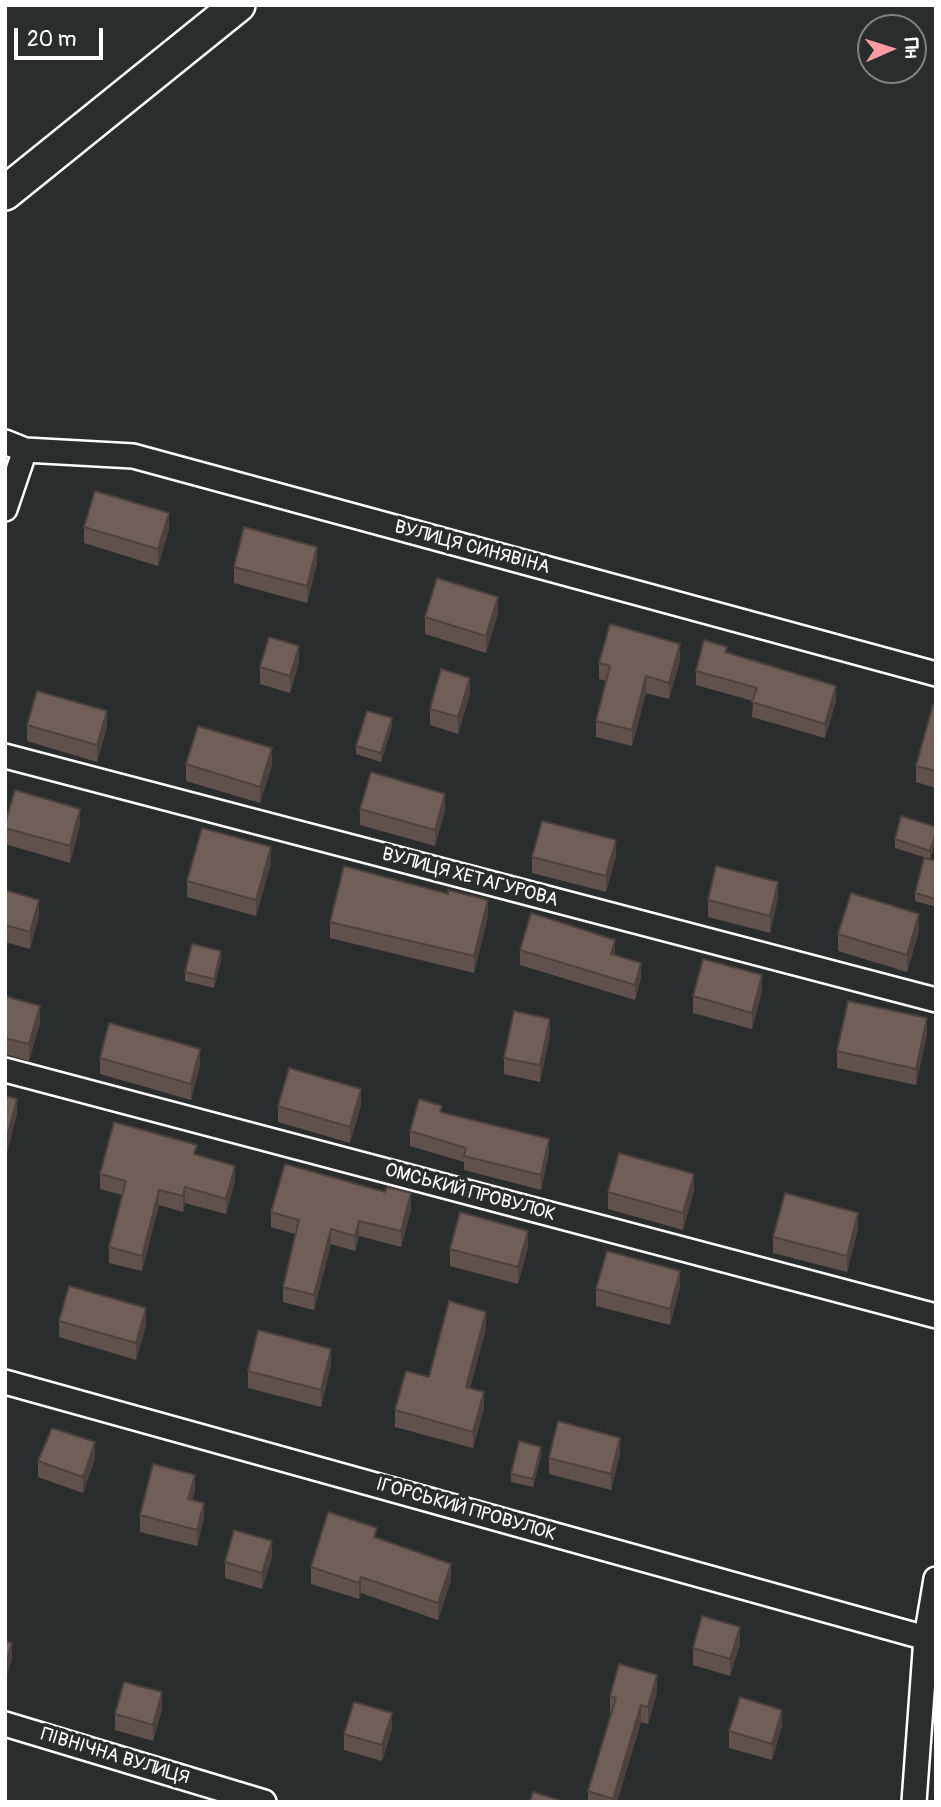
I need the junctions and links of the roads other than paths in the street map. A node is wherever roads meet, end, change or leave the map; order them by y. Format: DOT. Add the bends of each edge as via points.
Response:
graph roads {
  1 [pos="238,5"];
  2 [pos="5,193"];
  3 [pos="15,446"];
  4 [pos="5,509"];
  5 [pos="936,674"];
  6 [pos="5,756"];
  7 [pos="936,1000"];
  8 [pos="5,1070"];
  9 [pos="936,1316"];
  10 [pos="5,1382"];
  11 [pos="936,1579"];
  12 [pos="926,1638"];
  13 [pos="5,1724"];
  14 [pos="264,1802"];
  15 [pos="914,1802"];
  1 -- 2 [label="main road"];
  3 -- 4 [label="street"];
  3 -- 5 [label="street, ВУЛИЦЯ СИНЯВІНА" via="133,456"];
  6 -- 7 [label="street, ВУЛИЦЯ ХЕТАГУРОВА"];
  8 -- 9 [label="street, ОМСЬКИЙ ПРОВУЛОК"];
  10 -- 12 [label="street, ІГОРСЬКИЙ ПРОВУЛОК"];
  11 -- 12 [label="street"];
  12 -- 15 [label="street"];
  13 -- 14 [label="street, ПІВНІЧНА ВУЛИЦЯ"];
}
